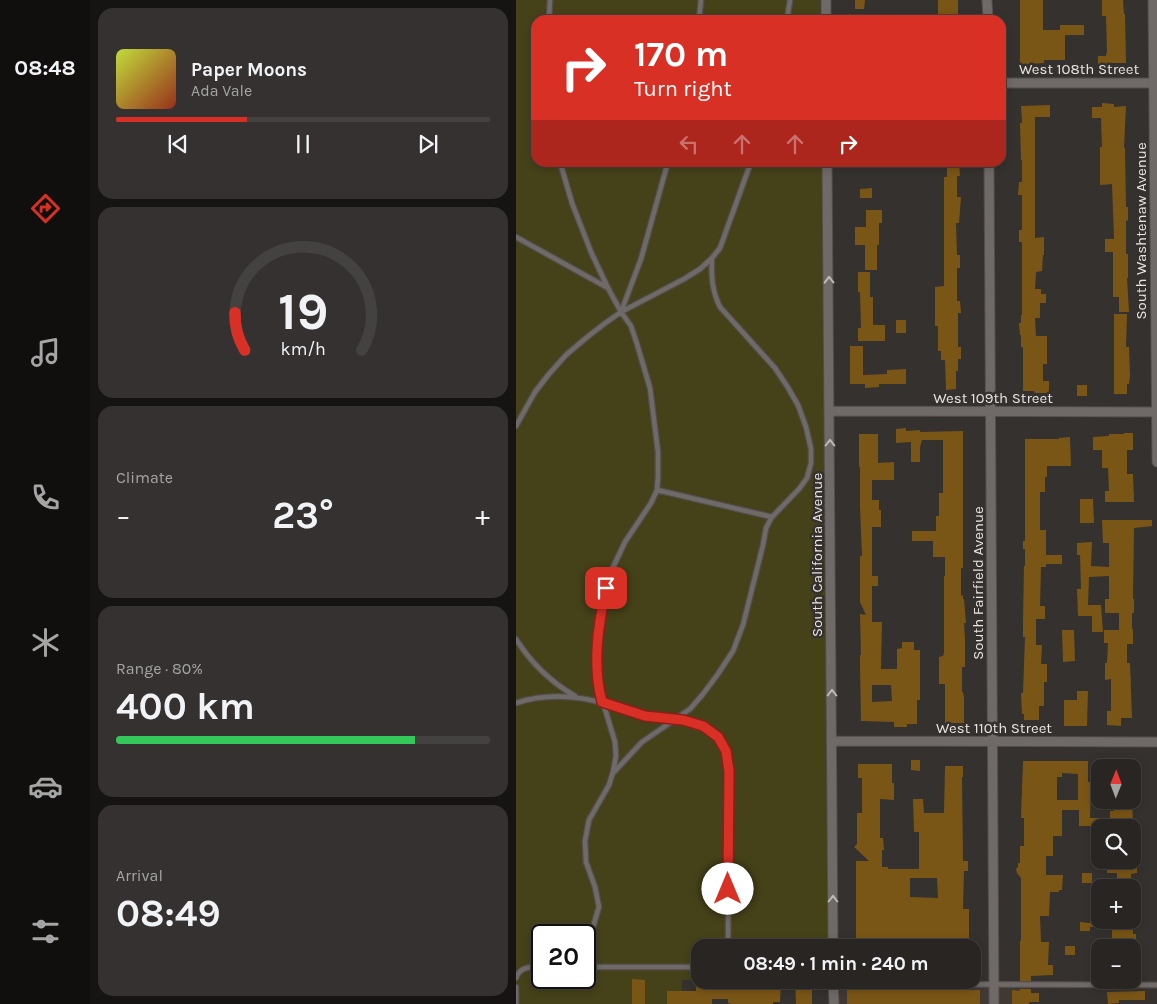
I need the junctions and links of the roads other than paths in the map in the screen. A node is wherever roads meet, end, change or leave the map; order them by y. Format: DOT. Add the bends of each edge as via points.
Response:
graph roads {
  1 [pos="550,0"];
  2 [pos="701,0"];
  3 [pos="790,0"];
  4 [pos="826,0"];
  5 [pos="987,0"];
  6 [pos="1153,0"];
  7 [pos="549,15"];
  8 [pos="700,15"];
  9 [pos="788,15"];
  10 [pos="826,15"];
  11 [pos="988,15"];
  12 [pos="1006,83"];
  13 [pos="1155,83"];
  14 [pos="561,167"];
  15 [pos="667,167"];
  16 [pos="749,167"];
  17 [pos="827,167"];
  18 [pos="989,167"];
  19 [pos="516,236"];
  20 [pos="712,258"];
  21 [pos="608,288"];
  22 [pos="621,312"];
  23 [pos="830,412"];
  24 [pos="990,412"];
  25 [pos="1157,412"];
  26 [pos="516,426"];
  27 [pos="1157,462"];
  28 [pos="657,490"];
  29 [pos="772,517"];
  30 [pos="516,639"];
  31 [pos="577,697"];
  32 [pos="602,702"];
  33 [pos="516,703"];
  34 [pos="675,719"];
  35 [pos="832,741"];
  36 [pos="993,742"];
  37 [pos="1157,742"];
  38 [pos="613,772"];
  39 [pos="594,924"];
  40 [pos="728,939"];
  41 [pos="833,939"];
  42 [pos="596,966"];
  43 [pos="531,967"];
  44 [pos="691,967"];
  45 [pos="516,978"];
  46 [pos="981,984"];
  47 [pos="994,984"];
  48 [pos="1157,985"];
  49 [pos="516,987"];
  50 [pos="834,989"];
  51 [pos="516,1004"];
  52 [pos="834,1004"];
  53 [pos="994,1004"];
  1 -- 7 [label="lane"];
  2 -- 8 [label="lane"];
  3 -- 9 [label="lane"];
  4 -- 10 [label="street"];
  5 -- 11 [label="street"];
  6 -- 13 [label="street, South Washtenaw Avenue"];
  12 -- 13 [label="street, West 108th Street"];
  13 -- 25 [label="street, South Washtenaw Avenue"];
  14 -- 21 [label="lane" via="572,203"];
  15 -- 22 [label="lane" via="641,259"];
  16 -- 20 [label="lane" via="720,248"];
  23 -- 17 [label="street, South California Avenue, one-way"];
  18 -- 24 [label="street, South Fairfield Avenue"];
  19 -- 21 [label="lane"];
  20 -- 22 [label="lane" via="684,279"];
  20 -- 29 [label="lane" via="712,283 720,306 787,386 800,413 811,449 807,478"];
  21 -- 22 [label="lane"];
  22 -- 26 [label="lane" via="566,355 535,392"];
  22 -- 28 [label="lane" via="638,344 650,388 658,452"];
  23 -- 24 [label="street, West 109th Street"];
  35 -- 23 [label="street, South California Avenue, one-way"];
  24 -- 25 [label="street, West 109th Street"];
  24 -- 36 [label="street, South Fairfield Avenue"];
  25 -- 27 [label="street, South Washtenaw Avenue"];
  28 -- 29 [label="lane"];
  28 -- 32 [label="lane" via="625,542 608,578 597,648 598,686"];
  29 -- 34 [label="lane" via="766,528 743,626 732,651 704,694"];
  30 -- 31 [label="lane" via="533,663"];
  31 -- 32 [label="lane"];
  31 -- 33 [label="lane" via="543,696"];
  32 -- 34 [label="lane" via="645,716"];
  32 -- 38 [label="lane" via="615,742"];
  34 -- 38 [label="lane" via="642,742"];
  34 -- 40 [label="lane" via="703,726 718,737 726,751 729,771"];
  35 -- 36 [label="street, West 110th Street"];
  41 -- 35 [label="street, South California Avenue, one-way"];
  36 -- 37 [label="street, West 110th Street"];
  36 -- 47 [label="street, South Fairfield Avenue"];
  38 -- 39 [label="lane" via="589,820 585,841 586,862 599,908"];
  42 -- 44 [label="lane"];
  43 -- 45 [label="lane" via="521,970"];
  46 -- 47 [label="lane"];
  47 -- 48 [label="lane"];
  47 -- 53 [label="street, South Fairfield Avenue"];
  49 -- 51 [label="lane"];
  50 -- 52 [label="street"];
}
